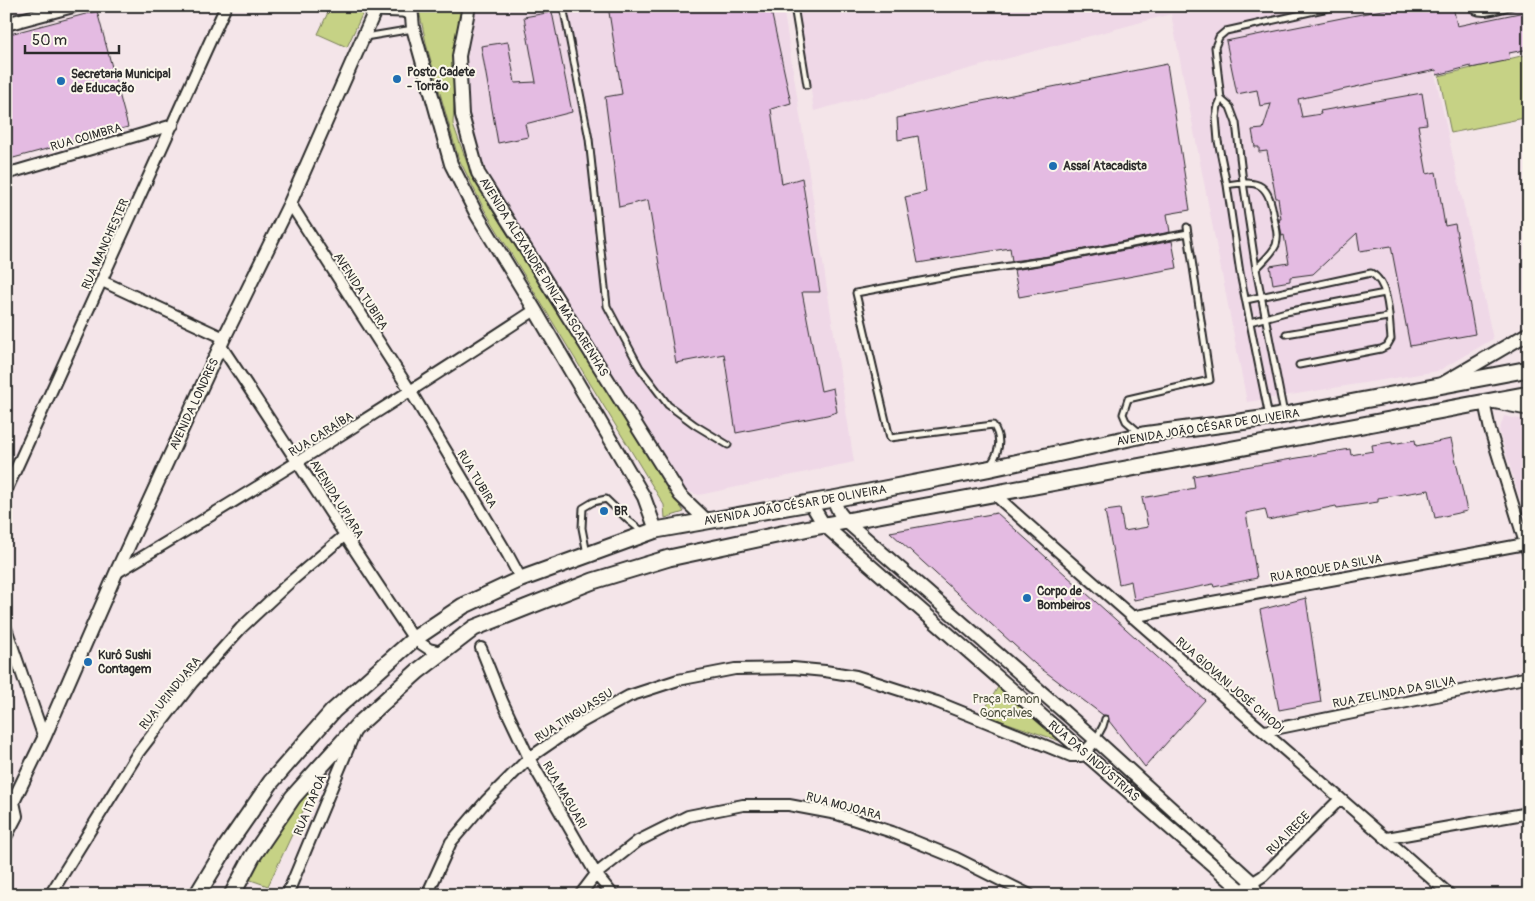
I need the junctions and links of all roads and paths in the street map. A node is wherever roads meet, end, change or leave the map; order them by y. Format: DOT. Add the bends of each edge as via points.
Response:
graph roads {
  1 [pos="73,6"];
  2 [pos="226,6"];
  3 [pos="469,6"];
  4 [pos="563,6"];
  5 [pos="794,6"];
  6 [pos="1337,6"];
  7 [pos="1471,6"];
  8 [pos="1512,6"];
  9 [pos="376,9"];
  10 [pos="412,18"];
  11 [pos="6,24"];
  12 [pos="363,37"];
  13 [pos="807,85"];
  14 [pos="1221,99"];
  15 [pos="172,125"];
  16 [pos="6,174"];
  17 [pos="1243,182"];
  18 [pos="1227,185"];
  19 [pos="290,204"];
  20 [pos="1187,227"];
  21 [pos="1188,234"];
  22 [pos="1256,268"];
  23 [pos="102,281"];
  24 [pos="1385,293"];
  25 [pos="1261,296"];
  26 [pos="1246,300"];
  27 [pos="535,310"];
  28 [pos="1388,317"];
  29 [pos="1266,318"];
  30 [pos="1250,322"];
  31 [pos="1529,333"];
  32 [pos="1286,334"];
  33 [pos="223,342"];
  34 [pos="1299,365"];
  35 [pos="1529,369"];
  36 [pos="1438,386"];
  37 [pos="411,392"];
  38 [pos="1529,394"];
  39 [pos="1487,402"];
  40 [pos="1529,409"];
  41 [pos="1437,411"];
  42 [pos="1277,416"];
  43 [pos="1143,435"];
  44 [pos="728,444"];
  45 [pos="299,463"];
  46 [pos="987,469"];
  47 [pos="6,491"];
  48 [pos="994,494"];
  49 [pos="833,499"];
  50 [pos="810,502"];
  51 [pos="706,520"];
  52 [pos="847,522"];
  53 [pos="824,525"];
  54 [pos="651,532"];
  55 [pos="344,536"];
  56 [pos="1525,544"];
  57 [pos="587,555"];
  58 [pos="1529,556"];
  59 [pos="116,573"];
  60 [pos="521,579"];
  61 [pos="1130,617"];
  62 [pos="6,628"];
  63 [pos="414,639"];
  64 [pos="482,648"];
  65 [pos="442,652"];
  66 [pos="1529,677"];
  67 [pos="1105,719"];
  68 [pos="358,725"];
  69 [pos="1265,731"];
  70 [pos="44,738"];
  71 [pos="1096,740"];
  72 [pos="1085,753"];
  73 [pos="529,758"];
  74 [pos="1340,799"];
  75 [pos="10,806"];
  76 [pos="1529,813"];
  77 [pos="6,834"];
  78 [pos="1387,838"];
  79 [pos="596,874"];
  80 [pos="1245,890"];
  81 [pos="50,895"];
  82 [pos="197,895"];
  83 [pos="232,895"];
  84 [pos="287,895"];
  85 [pos="427,895"];
  86 [pos="580,895"];
  87 [pos="613,895"];
  88 [pos="1030,895"];
  89 [pos="1257,895"];
  90 [pos="1450,895"];
  1 -- 11 [label="street"];
  2 -- 15 [label="street, RUA MANCHESTER"];
  3 -- 51 [label="street, AVENIDA ALEXANDRE DINIZ MASCARENHAS" via="459,56 462,115 478,172 680,495"];
  4 -- 44 [label="lane" via="589,139 607,306 640,368 668,405"];
  5 -- 13 [label="lane"];
  6 -- 14 [label="lane" via="1226,31 1215,47"];
  7 -- 8 [label="lane" via="1479,13"];
  9 -- 10 [label="lane"];
  9 -- 12 [label="street, AVENIDA LONDRES"];
  10 -- 12 [label="lane"];
  10 -- 27 [label="street, AVENIDA ALEXANDRE DINIZ MASCARENHAS" via="451,164 477,216"];
  12 -- 19 [label="street, AVENIDA LONDRES"];
  14 -- 17 [label="lane" via="1230,107 1236,123"];
  14 -- 18 [label="lane" via="1216,117"];
  15 -- 16 [label="street, RUA COIMBRA"];
  15 -- 23 [label="street, RUA MANCHESTER"];
  17 -- 18 [label="lane"];
  17 -- 22 [label="lane"];
  17 -- 22 [label="lane" via="1254,183 1271,199 1278,239"];
  18 -- 26 [label="lane"];
  19 -- 33 [label="street, AVENIDA LONDRES"];
  19 -- 37 [label="street, AVENIDA TUBIRA"];
  20 -- 21 [label="lane"];
  21 -- 43 [label="lane" via="1210,380 1128,399 1123,414 1130,425"];
  21 -- 46 [label="lane" via="856,293 890,438 993,426 1000,442 996,457"];
  22 -- 25 [label="lane"];
  23 -- 33 [label="street"];
  23 -- 47 [label="street, RUA MANCHESTER"];
  24 -- 25 [label="lane" via="1381,281 1371,273"];
  24 -- 28 [label="lane"];
  24 -- 29 [label="lane"];
  25 -- 26 [label="lane"];
  25 -- 29 [label="lane"];
  26 -- 30 [label="lane"];
  27 -- 37 [label="street, RUA CARAÍBA"];
  27 -- 54 [label="street, AVENIDA ALEXANDRE DINIZ MASCARENHAS" via="644,497"];
  28 -- 32 [label="lane"];
  28 -- 34 [label="lane" via="1392,339 1388,346"];
  29 -- 30 [label="lane"];
  29 -- 42 [label="lane"];
  30 -- 42 [label="lane"];
  31 -- 36 [label="street"];
  33 -- 45 [label="street, AVENIDA UPIARA"];
  33 -- 59 [label="street, AVENIDA LONDRES"];
  35 -- 36 [label="main road, AVENIDA JOÃO CÉSAR DE OLIVEIRA"];
  36 -- 41 [label="main road" via="1444,397 1443,405"];
  36 -- 42 [label="main road, AVENIDA JOÃO CÉSAR DE OLIVEIRA"];
  37 -- 45 [label="street, RUA CARAÍBA"];
  37 -- 60 [label="street, RUA TUBIRA"];
  38 -- 39 [label="main road, AVENIDA JOÃO CÉSAR DE OLIVEIRA"];
  39 -- 40 [label="street"];
  39 -- 41 [label="main road, AVENIDA JOÃO CÉSAR DE OLIVEIRA"];
  39 -- 56 [label="street" via="1490,430"];
  41 -- 48 [label="main road, AVENIDA JOÃO CÉSAR DE OLIVEIRA"];
  42 -- 43 [label="main road, AVENIDA JOÃO CÉSAR DE OLIVEIRA"];
  43 -- 46 [label="main road, AVENIDA JOÃO CÉSAR DE OLIVEIRA"];
  45 -- 55 [label="street, AVENIDA UPIARA"];
  45 -- 59 [label="street, RUA CARAÍBA"];
  46 -- 49 [label="main road, AVENIDA JOÃO CÉSAR DE OLIVEIRA"];
  48 -- 52 [label="main road, AVENIDA JOÃO CÉSAR DE OLIVEIRA"];
  48 -- 61 [label="street, RUA GIOVANI JOSÉ CHIODI"];
  49 -- 50 [label="main road, AVENIDA JOÃO CÉSAR DE OLIVEIRA"];
  49 -- 52 [label="street, RUA DAS INDÚSTRIAS"];
  50 -- 51 [label="main road, AVENIDA JOÃO CÉSAR DE OLIVEIRA"];
  50 -- 53 [label="street, RUA DAS INDÚSTRIAS"];
  51 -- 54 [label="main road, AVENIDA JOÃO CÉSAR DE OLIVEIRA"];
  52 -- 53 [label="main road, AVENIDA JOÃO CÉSAR DE OLIVEIRA"];
  52 -- 71 [label="street, RUA DAS INDÚSTRIAS"];
  53 -- 65 [label="main road, AVENIDA JOÃO CÉSAR DE OLIVEIRA" via="669,558 593,581 474,628"];
  53 -- 72 [label="street, RUA DAS INDÚSTRIAS"];
  54 -- 57 [label="main road, AVENIDA JOÃO CÉSAR DE OLIVEIRA"];
  54 -- 57 [label="lane" via="628,520 606,499 593,502 583,508 582,528"];
  55 -- 63 [label="street, AVENIDA UPIARA"];
  55 -- 81 [label="street, RUA UPINDUARA" via="241,628 192,683 138,753"];
  56 -- 58 [label="street"];
  56 -- 61 [label="street, RUA ROQUE DA SILVA"];
  57 -- 60 [label="main road, AVENIDA JOÃO CÉSAR DE OLIVEIRA"];
  59 -- 70 [label="street, AVENIDA LONDRES"];
  60 -- 63 [label="main road, AVENIDA JOÃO CÉSAR DE OLIVEIRA" via="463,606"];
  61 -- 69 [label="street, RUA GIOVANI JOSÉ CHIODI"];
  62 -- 70 [label="street"];
  63 -- 65 [label="street, AVENIDA UPIARA" via="429,650"];
  63 -- 82 [label="main road, AVENIDA JOÃO CÉSAR DE OLIVEIRA" via="333,711 271,782"];
  64 -- 73 [label="street, RUA MAGUARI"];
  65 -- 68 [label="main road, AVENIDA JOÃO CÉSAR DE OLIVEIRA"];
  66 -- 69 [label="street, RUA ZELINDA DA SILVA"];
  67 -- 71 [label="lane"];
  68 -- 83 [label="main road, AVENIDA JOÃO CÉSAR DE OLIVEIRA" via="293,797 252,858"];
  68 -- 84 [label="street, RUA ITAPOÁ"];
  69 -- 74 [label="street, RUA GIOVANI JOSÉ CHIODI"];
  70 -- 75 [label="street, AVENIDA LONDRES"];
  71 -- 72 [label="street"];
  71 -- 80 [label="street, RUA DAS INDÚSTRIAS"];
  72 -- 73 [label="street, RUA TINGUASSU" via="1071,756 937,702 856,676 793,668 735,670 678,680 629,696 580,723"];
  72 -- 80 [label="street, RUA DAS INDÚSTRIAS"];
  73 -- 79 [label="street, RUA MAGUARI"];
  73 -- 85 [label="street, RUA TINGUASSU" via="451,842"];
  74 -- 78 [label="street, RUA GIOVANI JOSÉ CHIODI"];
  74 -- 80 [label="street, RUA IRECE"];
  75 -- 77 [label="street, AVENIDA LONDRES" via="16,816"];
  76 -- 78 [label="street"];
  78 -- 90 [label="street, RUA GIOVANI JOSÉ CHIODI"];
  79 -- 86 [label="street, RUA MOJOARA"];
  79 -- 87 [label="street, RUA MAGUARI"];
  79 -- 88 [label="street, RUA MOJOARA" via="638,841 688,816 744,805 789,805 838,814 892,832 956,858"];
  80 -- 89 [label="street, RUA DAS INDÚSTRIAS"];
}
